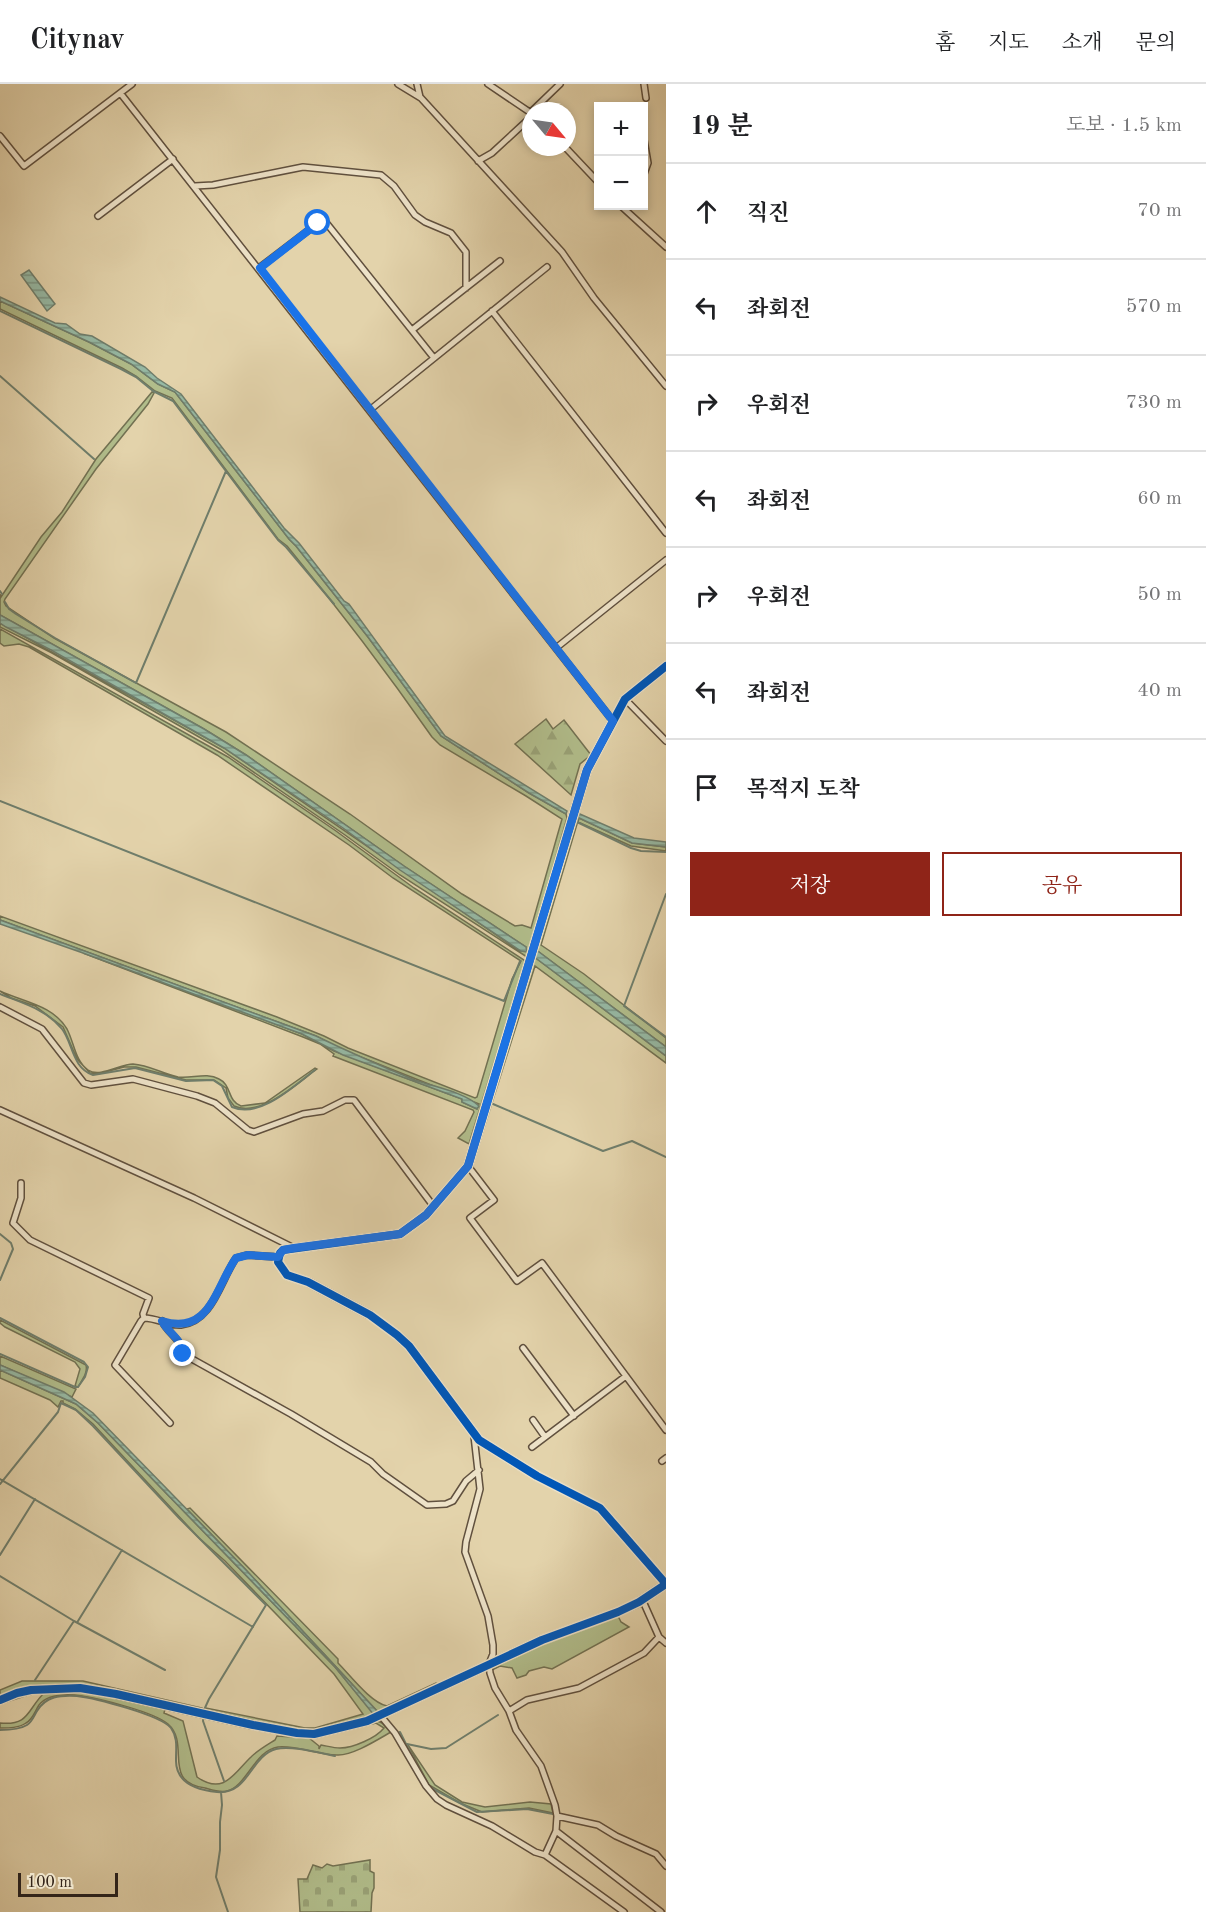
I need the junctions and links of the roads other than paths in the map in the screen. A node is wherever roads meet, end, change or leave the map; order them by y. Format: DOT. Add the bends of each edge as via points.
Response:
graph roads {
  1 [pos="132,84"];
  2 [pos="398,84"];
  3 [pos="417,84"];
  4 [pos="488,84"];
  5 [pos="560,84"];
  6 [pos="644,84"];
  7 [pos="121,94"];
  8 [pos="421,98"];
  9 [pos="646,98"];
  10 [pos="542,102"];
  11 [pos="522,107"];
  12 [pos="522,122"];
  13 [pos="0,136"];
  14 [pos="573,156"];
  15 [pos="173,159"];
  16 [pos="478,161"];
  17 [pos="594,178"];
  18 [pos="195,186"];
  19 [pos="627,210"];
  20 [pos="98,216"];
  21 [pos="666,247"];
  22 [pos="500,261"];
  23 [pos="547,267"];
  24 [pos="260,268"];
  25 [pos="466,288"];
  26 [pos="492,311"];
  27 [pos="412,330"];
  28 [pos="434,358"];
  29 [pos="666,386"];
  30 [pos="371,410"];
  31 [pos="666,533"];
  32 [pos="666,560"];
  33 [pos="556,648"];
  34 [pos="666,666"];
  35 [pos="625,699"];
  36 [pos="613,721"];
  37 [pos="666,741"];
  38 [pos="0,1007"];
  39 [pos="0,1110"];
  40 [pos="468,1166"];
  41 [pos="21,1183"];
  42 [pos="434,1207"];
  43 [pos="294,1248"];
  44 [pos="278,1257"];
  45 [pos="144,1318"];
  46 [pos="162,1321"];
  47 [pos="523,1348"];
  48 [pos="626,1376"];
  49 [pos="574,1416"];
  50 [pos="533,1420"];
  51 [pos="170,1423"];
  52 [pos="666,1430"];
  53 [pos="474,1434"];
  54 [pos="545,1437"];
  55 [pos="532,1447"];
  56 [pos="479,1470"];
  57 [pos="642,1599"];
  58 [pos="659,1637"];
  59 [pos="666,1643"];
  60 [pos="489,1664"];
  61 [pos="0,1700"];
  62 [pos="509,1711"];
  63 [pos="380,1715"];
  64 [pos="557,1816"];
  65 [pos="556,1832"];
  66 [pos="545,1855"];
  67 [pos="666,1866"];
  68 [pos="624,1912"];
  69 [pos="661,1912"];
  1 -- 7 [label="street"];
  2 -- 8 [label="street"];
  3 -- 8 [label="street"];
  4 -- 11 [label="street"];
  5 -- 10 [label="street"];
  6 -- 9 [label="street"];
  7 -- 13 [label="street" via="24,166"];
  7 -- 15 [label="street"];
  8 -- 16 [label="street"];
  12 -- 16 [label="street" via="492,153"];
  14 -- 17 [label="street"];
  15 -- 18 [label="street"];
  15 -- 20 [label="street"];
  16 -- 29 [label="street" via="562,252"];
  18 -- 24 [label="street"];
  18 -- 25 [label="street" via="303,166 381,175 415,215 452,233 466,252"];
  19 -- 21 [label="street"];
  22 -- 25 [label="street"];
  23 -- 26 [label="street"];
  24 -- 27 [label="street" via="324,220"];
  24 -- 30 [label="street"];
  25 -- 27 [label="street"];
  26 -- 28 [label="street"];
  26 -- 31 [label="street"];
  27 -- 28 [label="street"];
  28 -- 30 [label="street"];
  30 -- 33 [label="street"];
  32 -- 33 [label="street"];
  33 -- 36 [label="street"];
  34 -- 35 [label="street"];
  35 -- 36 [label="street"];
  35 -- 37 [label="street"];
  36 -- 40 [label="street" via="587,770"];
  38 -- 42 [label="street" via="42,1029 84,1083 133,1079 197,1096 214,1103 254,1132 354,1100"];
  39 -- 43 [label="street"];
  40 -- 42 [label="street"];
  40 -- 48 [label="street" via="494,1200 470,1218 517,1281 542,1263"];
  41 -- 45 [label="street" via="13,1223 30,1240 149,1298"];
  42 -- 43 [label="street" via="400,1234"];
  43 -- 44 [label="street" via="283,1250"];
  44 -- 46 [label="street" via="236,1258 208,1310 199,1318 180,1325"];
  44 -- 53 [label="street" via="280,1268 287,1275 370,1315 397,1335"];
  45 -- 46 [label="street"];
  45 -- 51 [label="street" via="115,1365"];
  46 -- 56 [label="street" via="180,1341 183,1354 371,1462 427,1505 453,1501"];
  47 -- 49 [label="street"];
  48 -- 49 [label="street"];
  48 -- 52 [label="street"];
  49 -- 54 [label="street"];
  50 -- 54 [label="street"];
  53 -- 56 [label="street"];
  53 -- 57 [label="street" via="508,1460 600,1508 666,1584"];
  54 -- 55 [label="street"];
  56 -- 60 [label="street" via="480,1489 465,1552 488,1616 493,1645"];
  57 -- 58 [label="street"];
  57 -- 60 [label="street"];
  58 -- 59 [label="street"];
  58 -- 62 [label="street" via="644,1653 579,1688 527,1700"];
  60 -- 62 [label="street" via="495,1688"];
  60 -- 63 [label="street"];
  61 -- 63 [label="street" via="31,1690 80,1688 314,1734"];
  62 -- 64 [label="street" via="516,1730 541,1766"];
  63 -- 66 [label="street" via="437,1799"];
  64 -- 65 [label="street"];
  64 -- 67 [label="street" via="598,1825 656,1854"];
  65 -- 66 [label="street"];
  65 -- 69 [label="street"];
  66 -- 68 [label="street"];
}
